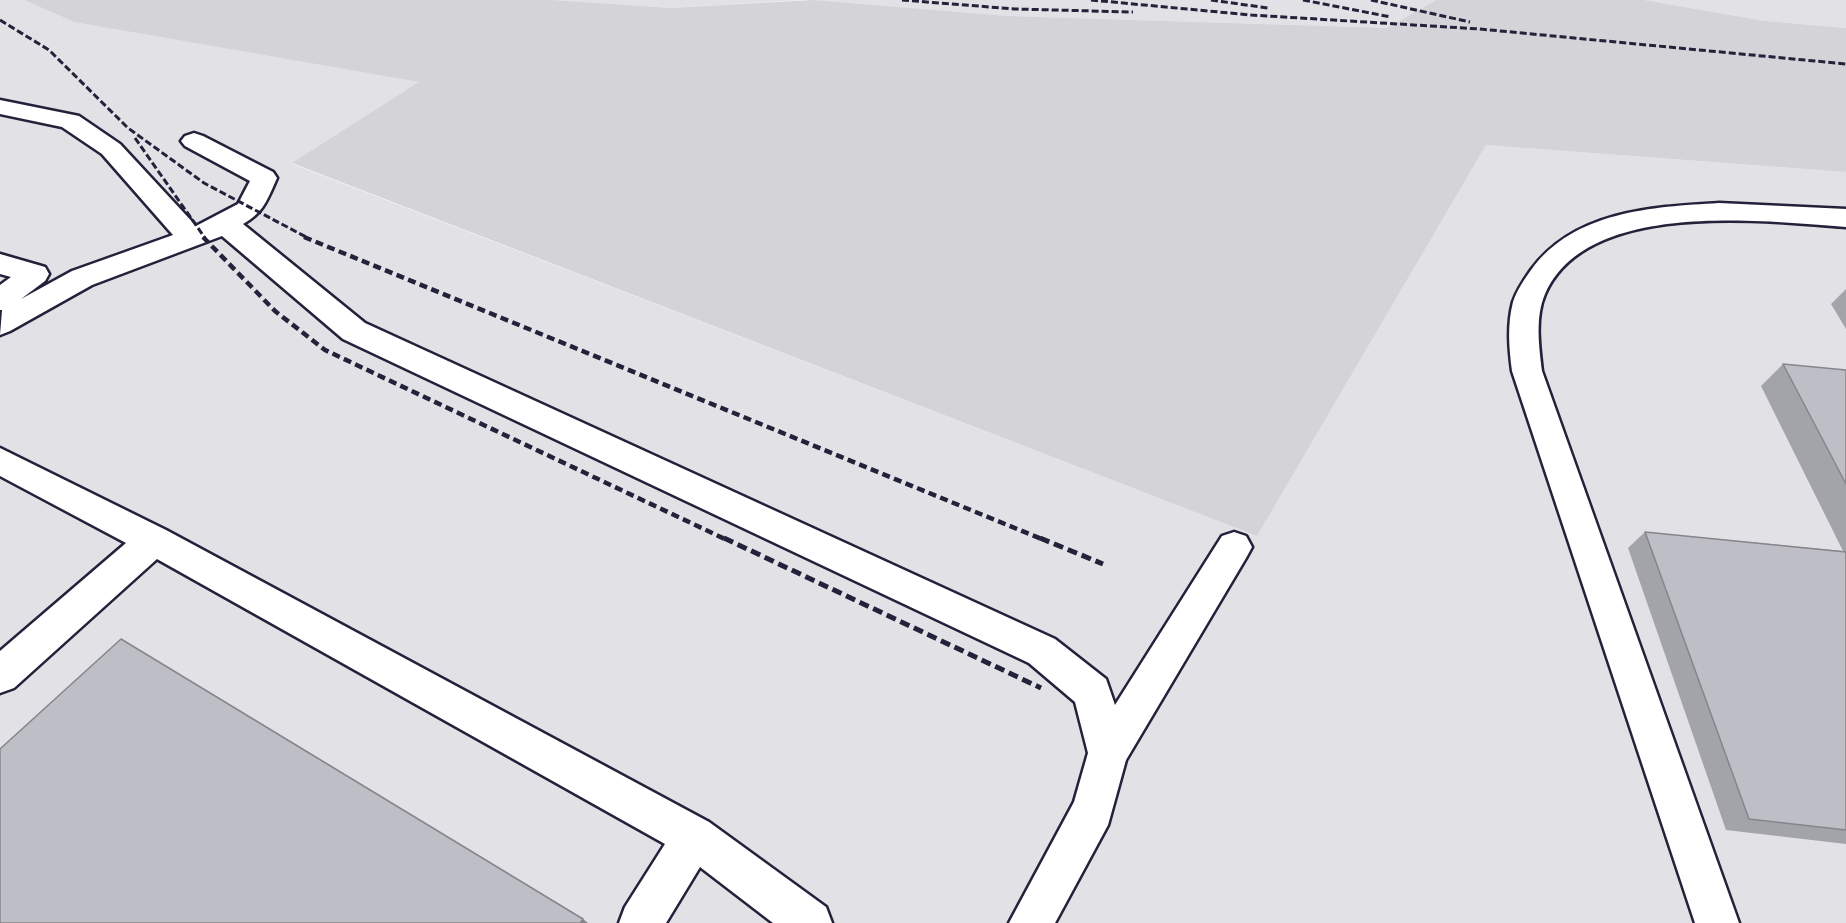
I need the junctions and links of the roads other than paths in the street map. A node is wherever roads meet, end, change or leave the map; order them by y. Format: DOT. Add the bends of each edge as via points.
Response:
graph roads {
  1 [pos="0,107"];
  2 [pos="194,141"];
  3 [pos="1846,218"];
  4 [pos="224,223"];
  5 [pos="192,239"];
  6 [pos="0,264"];
  7 [pos="0,300"];
  8 [pos="0,324"];
  9 [pos="0,461"];
  10 [pos="154,540"];
  11 [pos="1234,547"];
  12 [pos="0,675"];
  13 [pos="1108,753"];
  14 [pos="694,837"];
  15 [pos="641,923"];
  16 [pos="810,923"];
  17 [pos="1030,923"];
  18 [pos="1717,923"];
  1 -- 5 [label="lane" via="70,121 111,149"];
  2 -- 4 [label="lane" via="264,178 249,208"];
  3 -- 18 [label="lane" via="1684,212 1640,219 1583,237 1542,272 1531,292 1523,328 1527,371"];
  4 -- 5 [label="lane"];
  4 -- 13 [label="lane" via="354,331 1042,651 1092,692"];
  5 -- 8 [label="lane" via="82,278"];
  6 -- 7 [label="lane" via="35,274"];
  9 -- 10 [label="lane"];
  10 -- 12 [label="lane"];
  10 -- 14 [label="lane"];
  11 -- 13 [label="lane"];
  13 -- 17 [label="lane" via="1093,810"];
  14 -- 15 [label="lane"];
  14 -- 16 [label="lane"];
}
